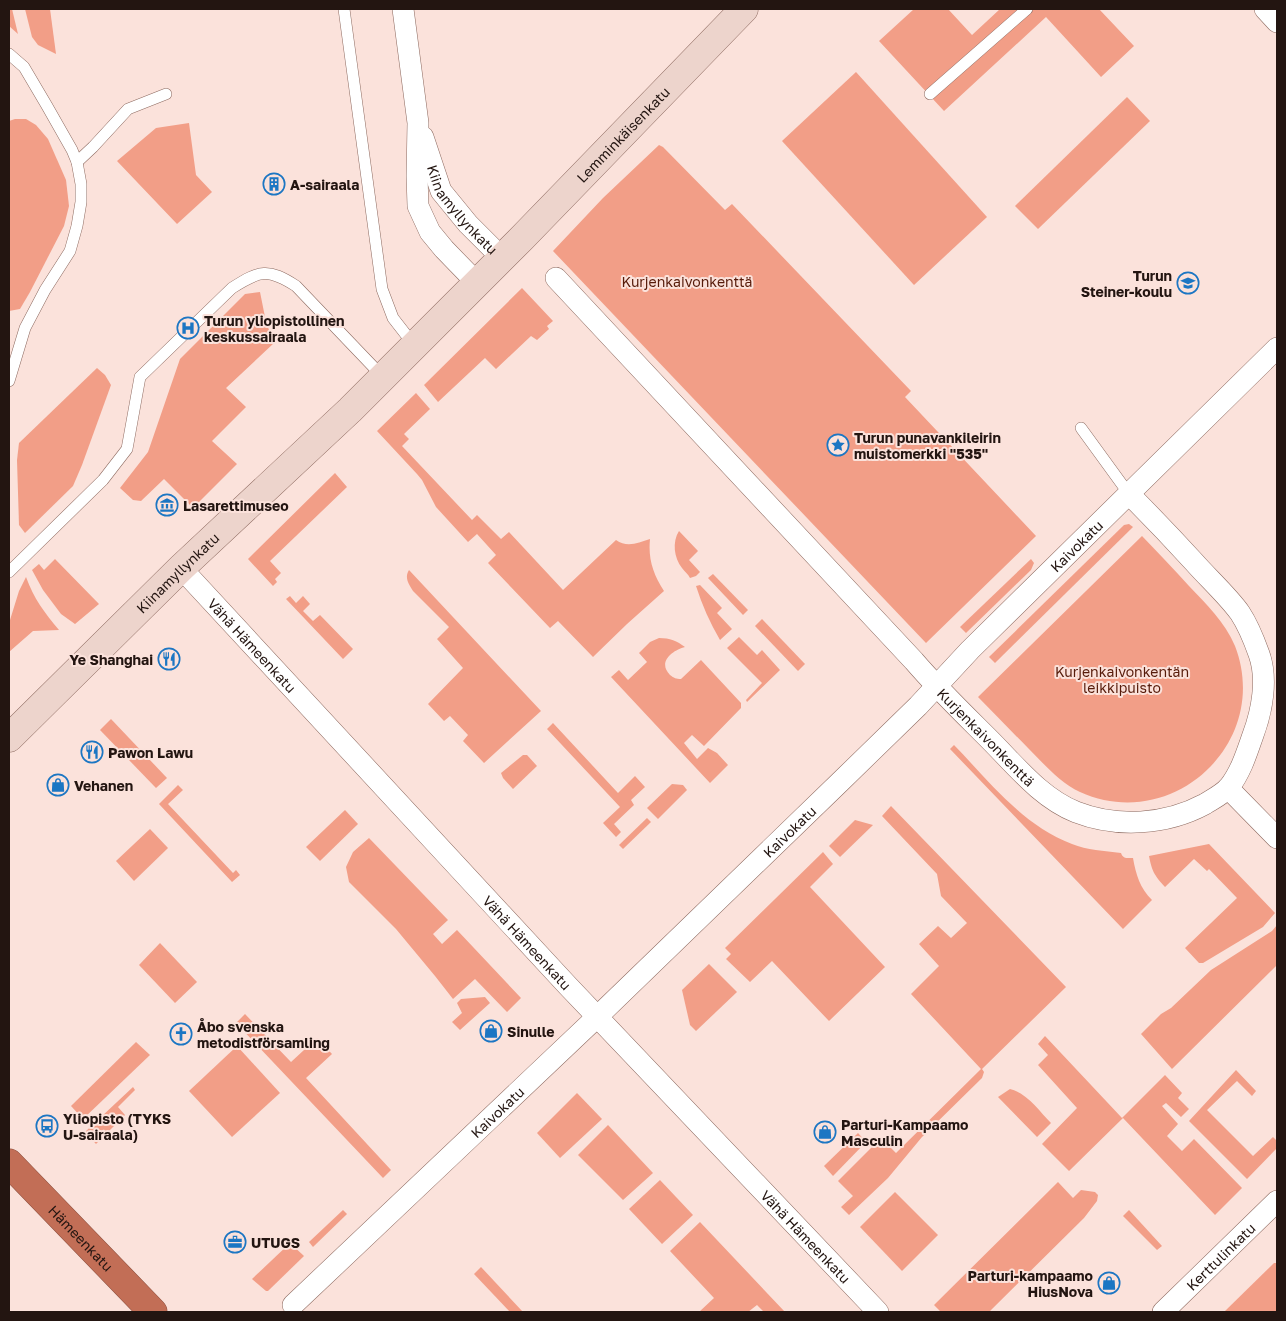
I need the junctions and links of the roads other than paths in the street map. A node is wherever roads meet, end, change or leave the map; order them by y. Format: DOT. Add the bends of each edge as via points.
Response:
graph roads {
  1 [pos="344,9"];
  2 [pos="403,9"];
  3 [pos="744,9"];
  4 [pos="1027,9"];
  5 [pos="1265,9"];
  6 [pos="1277,22"];
  7 [pos="9,54"];
  8 [pos="166,94"];
  9 [pos="930,94"];
  10 [pos="418,122"];
  11 [pos="77,162"];
  12 [pos="502,258"];
  13 [pos="556,278"];
  14 [pos="477,283"];
  15 [pos="415,345"];
  16 [pos="1277,348"];
  17 [pos="383,377"];
  18 [pos="9,381"];
  19 [pos="1081,428"];
  20 [pos="1129,494"];
  21 [pos="181,568"];
  22 [pos="9,572"];
  23 [pos="936,687"];
  24 [pos="9,738"];
  25 [pos="1228,788"];
  26 [pos="1277,838"];
  27 [pos="597,1017"];
  28 [pos="9,1163"];
  29 [pos="1277,1201"];
  30 [pos="293,1305"];
  31 [pos="153,1312"];
  32 [pos="878,1312"];
  33 [pos="1163,1312"];
  1 -- 15 [label="lane" via="382,290 393,318"];
  2 -- 10 [label="street, Kiinamyllynkatu"];
  3 -- 12 [label="street, Lemminkäisenkatu"];
  4 -- 9 [label="lane"];
  5 -- 6 [label="street"];
  7 -- 11 [label="lane" via="24,67"];
  8 -- 11 [label="lane" via="128,109"];
  10 -- 12 [label="street, Kiinamyllynkatu" via="441,191"];
  10 -- 14 [label="street, Kiinamyllynkatu" via="418,206 430,232"];
  11 -- 18 [label="lane" via="81,202 70,251 25,328"];
  12 -- 14 [label="street, Kiinamyllynkatu"];
  13 -- 23 [label="street, Kurjenkaivonkenttä"];
  14 -- 15 [label="street, Kiinamyllynkatu"];
  15 -- 17 [label="street, Kiinamyllynkatu"];
  16 -- 20 [label="street, Kaivokatu"];
  17 -- 21 [label="street, Kiinamyllynkatu"];
  17 -- 22 [label="lane" via="296,286 273,274 247,278 232,288 140,377 126,449 103,480"];
  19 -- 20 [label="lane"];
  20 -- 23 [label="street, Kaivokatu"];
  20 -- 25 [label="street, Kurjenkaivonkenttä" via="1239,612 1260,656 1263,690 1256,727"];
  21 -- 24 [label="street, Kiinamyllynkatu"];
  21 -- 27 [label="street, Vähä Hämeenkatu"];
  23 -- 25 [label="street, Kurjenkaivonkenttä" via="1032,783 1077,812 1122,822 1146,822 1185,813"];
  23 -- 27 [label="street, Kaivokatu"];
  25 -- 26 [label="street"];
  27 -- 30 [label="street, Kaivokatu"];
  27 -- 32 [label="street, Vähä Hämeenkatu"];
  28 -- 31 [label="highway, Hämeenkatu"];
  29 -- 33 [label="street, Kerttulinkatu"];
}
